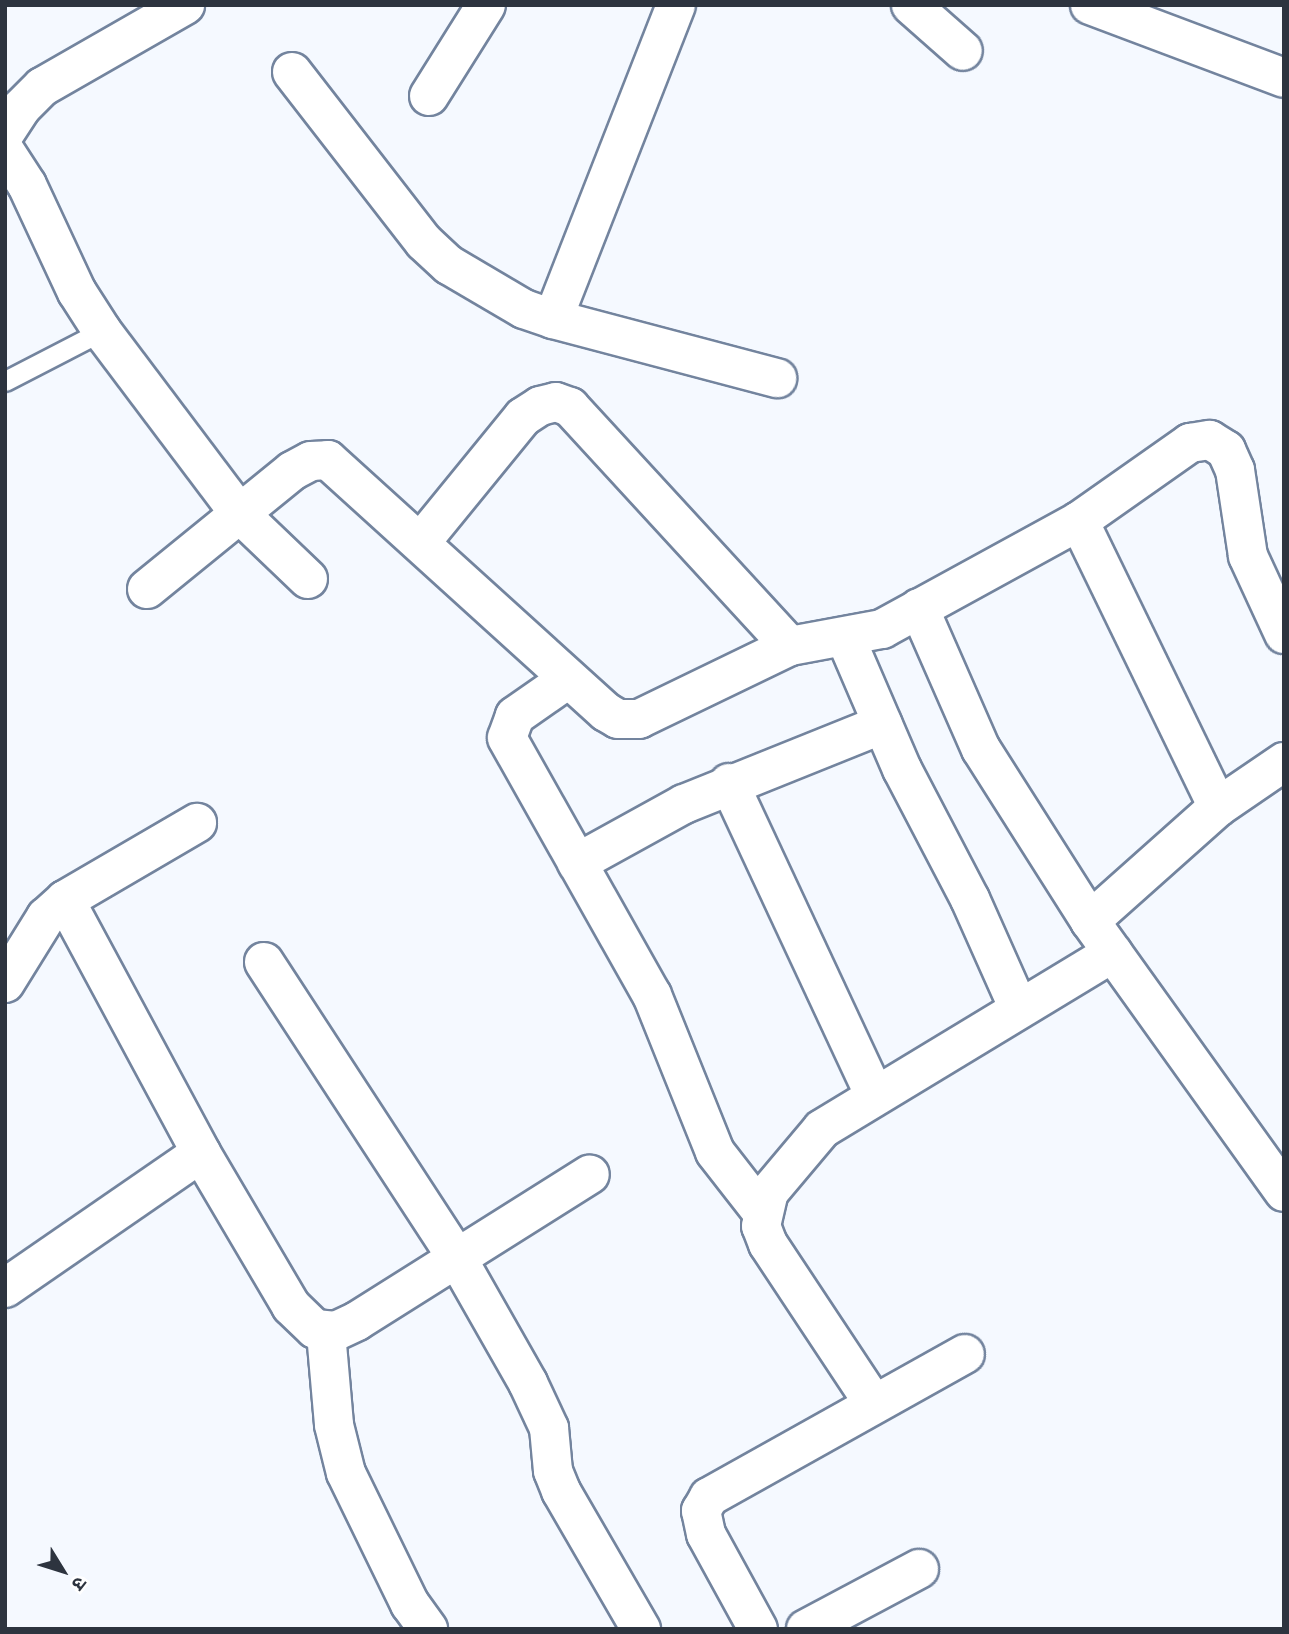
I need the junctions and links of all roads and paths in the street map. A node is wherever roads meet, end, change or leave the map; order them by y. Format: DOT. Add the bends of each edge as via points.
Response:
graph roads {
  1 [pos="185,5"];
  2 [pos="486,5"];
  3 [pos="676,5"];
  4 [pos="911,5"];
  5 [pos="1090,5"];
  6 [pos="963,51"];
  7 [pos="292,72"];
  8 [pos="1284,78"];
  9 [pos="429,96"];
  10 [pos="5,133"];
  11 [pos="5,151"];
  12 [pos="553,319"];
  13 [pos="102,331"];
  14 [pos="777,378"];
  15 [pos="5,381"];
  16 [pos="240,514"];
  17 [pos="1079,520"];
  18 [pos="421,541"];
  19 [pos="308,579"];
  20 [pos="147,589"];
  21 [pos="919,608"];
  22 [pos="1284,634"];
  23 [pos="846,639"];
  24 [pos="790,646"];
  25 [pos="568,679"];
  26 [pos="883,724"];
  27 [pos="1284,762"];
  28 [pos="729,783"];
  29 [pos="1218,807"];
  30 [pos="197,823"];
  31 [pos="577,863"];
  32 [pos="65,900"];
  33 [pos="1090,921"];
  34 [pos="1113,953"];
  35 [pos="264,962"];
  36 [pos="5,983"];
  37 [pos="1019,1009"];
  38 [pos="875,1096"];
  39 [pos="201,1153"];
  40 [pos="590,1174"];
  41 [pos="1284,1192"];
  42 [pos="761,1211"];
  43 [pos="457,1258"];
  44 [pos="5,1289"];
  45 [pos="326,1333"];
  46 [pos="965,1354"];
  47 [pos="874,1404"];
  48 [pos="919,1569"];
  49 [pos="428,1629"];
  50 [pos="641,1629"];
  51 [pos="758,1629"];
  52 [pos="806,1629"];
  1 -- 10 [label="street" via="42,87"];
  2 -- 9 [label="street"];
  3 -- 12 [label="street" via="659,38"];
  4 -- 6 [label="street"];
  5 -- 8 [label="street"];
  7 -- 12 [label="street" via="424,242 481,284"];
  11 -- 13 [label="street"];
  12 -- 14 [label="street"];
  13 -- 15 [label="lane"];
  13 -- 16 [label="street"];
  16 -- 18 [label="street" via="292,471 311,461 328,460"];
  16 -- 19 [label="street"];
  16 -- 20 [label="street"];
  17 -- 21 [label="street"];
  17 -- 22 [label="street" via="1178,450 1210,440 1226,450 1235,470 1248,556"];
  17 -- 29 [label="street"];
  18 -- 24 [label="street" via="523,417 540,405 556,402 570,407"];
  18 -- 25 [label="street"];
  21 -- 23 [label="street" via="882,629"];
  21 -- 33 [label="street" via="981,750"];
  23 -- 24 [label="street"];
  23 -- 26 [label="street"];
  24 -- 25 [label="street" via="639,719 618,719"];
  25 -- 31 [label="street" via="515,716 507,738"];
  26 -- 28 [label="street"];
  26 -- 37 [label="street"];
  27 -- 29 [label="street"];
  28 -- 31 [label="street"];
  28 -- 38 [label="street"];
  29 -- 33 [label="street"];
  30 -- 32 [label="street"];
  31 -- 42 [label="street" via="652,995 715,1152"];
  32 -- 36 [label="street" via="46,917"];
  32 -- 39 [label="street"];
  33 -- 34 [label="street"];
  34 -- 37 [label="street"];
  34 -- 41 [label="street"];
  35 -- 43 [label="street"];
  37 -- 38 [label="street"];
  38 -- 42 [label="street" via="822,1129 769,1192"];
  39 -- 44 [label="street"];
  39 -- 45 [label="street" via="291,1306 309,1325"];
  40 -- 43 [label="street"];
  42 -- 47 [label="street" via="768,1244"];
  43 -- 45 [label="street" via="357,1321"];
  43 -- 50 [label="street" via="549,1428 553,1471 561,1490"];
  45 -- 49 [label="street" via="334,1425 346,1472 398,1580"];
  46 -- 47 [label="street"];
  47 -- 51 [label="street" via="725,1486 709,1497 701,1511 706,1534"];
  48 -- 52 [label="street"];
}
